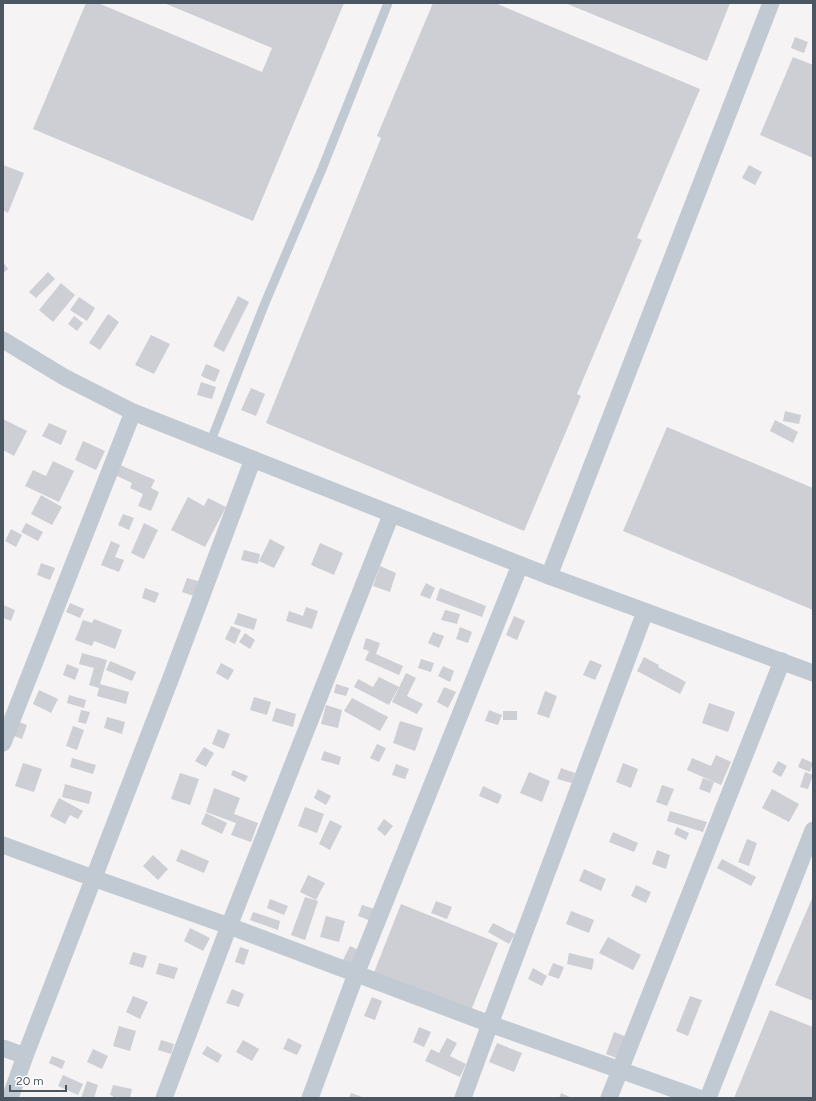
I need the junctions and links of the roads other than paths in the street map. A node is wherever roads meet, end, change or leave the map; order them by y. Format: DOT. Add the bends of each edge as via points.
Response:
graph roads {
  1 [pos="388,3"];
  2 [pos="771,3"];
  3 [pos="3,340"];
  4 [pos="133,412"];
  5 [pos="210,443"];
  6 [pos="253,459"];
  7 [pos="391,515"];
  8 [pos="520,565"];
  9 [pos="549,576"];
  10 [pos="646,612"];
  11 [pos="782,661"];
  12 [pos="813,673"];
  13 [pos="3,743"];
  14 [pos="813,830"];
  15 [pos="3,844"];
  16 [pos="93,878"];
  17 [pos="229,926"];
  18 [pos="356,974"];
  19 [pos="490,1024"];
  20 [pos="3,1048"];
  21 [pos="25,1056"];
  22 [pos="620,1069"];
  23 [pos="10,1098"];
  24 [pos="164,1098"];
  25 [pos="310,1098"];
  26 [pos="463,1098"];
  27 [pos="609,1098"];
  28 [pos="699,1098"];
  29 [pos="708,1098"];
  1 -- 5 [label="lane"];
  2 -- 9 [label="street"];
  3 -- 4 [label="street" via="64,377"];
  4 -- 5 [label="street"];
  4 -- 13 [label="street"];
  5 -- 6 [label="street"];
  6 -- 7 [label="street"];
  6 -- 16 [label="street"];
  7 -- 8 [label="street"];
  7 -- 17 [label="street"];
  8 -- 9 [label="street"];
  8 -- 18 [label="street"];
  9 -- 10 [label="street"];
  10 -- 11 [label="street"];
  10 -- 19 [label="street"];
  11 -- 12 [label="street"];
  11 -- 22 [label="street"];
  14 -- 29 [label="street"];
  15 -- 16 [label="street"];
  16 -- 17 [label="street"];
  16 -- 21 [label="street"];
  17 -- 18 [label="street"];
  17 -- 24 [label="street"];
  18 -- 19 [label="street"];
  18 -- 25 [label="street"];
  19 -- 22 [label="street"];
  19 -- 26 [label="street"];
  20 -- 21 [label="street"];
  21 -- 23 [label="street"];
  22 -- 27 [label="street"];
  22 -- 28 [label="street"];
}
